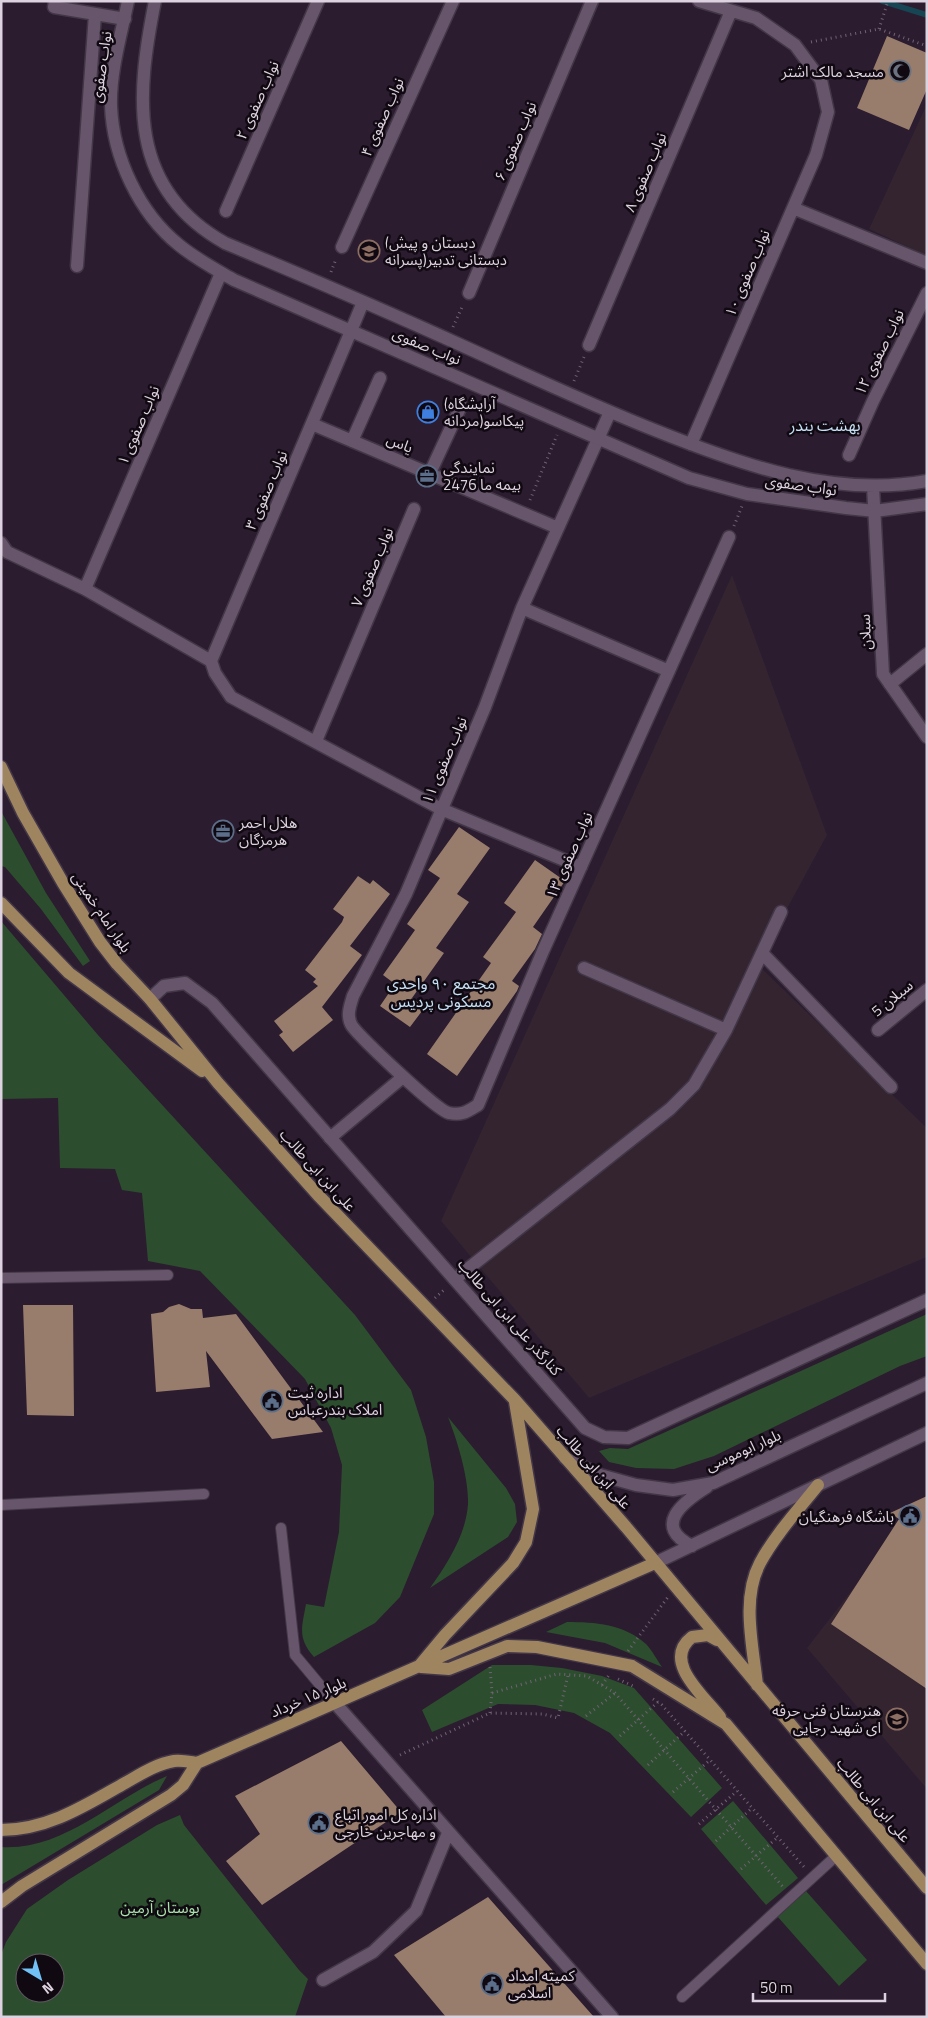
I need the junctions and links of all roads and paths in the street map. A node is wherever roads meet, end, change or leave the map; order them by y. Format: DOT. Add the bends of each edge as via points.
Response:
graph roads {
  1 [pos="55,1"];
  2 [pos="128,1"];
  3 [pos="155,1"];
  4 [pos="318,1"];
  5 [pos="453,1"];
  6 [pos="592,1"];
  7 [pos="699,1"];
  8 [pos="888,1"];
  9 [pos="731,11"];
  10 [pos="95,14"];
  11 [pos="124,19"];
  12 [pos="879,29"];
  13 [pos="795,45"];
  14 [pos="927,46"];
  15 [pos="793,208"];
  16 [pos="226,211"];
  17 [pos="342,247"];
  18 [pos="927,263"];
  19 [pos="77,266"];
  20 [pos="221,273"];
  21 [pos="325,286"];
  22 [pos="927,293"];
  23 [pos="469,294"];
  24 [pos="363,302"];
  25 [pos="352,331"];
  26 [pos="448,339"];
  27 [pos="589,345"];
  28 [pos="380,378"];
  29 [pos="461,406"];
  30 [pos="610,412"];
  31 [pos="312,424"];
  32 [pos="598,439"];
  33 [pos="352,441"];
  34 [pos="690,444"];
  35 [pos="552,448"];
  36 [pos="849,455"];
  37 [pos="430,473"];
  38 [pos="927,481"];
  39 [pos="873,486"];
  40 [pos="747,494"];
  41 [pos="927,504"];
  42 [pos="414,509"];
  43 [pos="875,511"];
  44 [pos="524,514"];
  45 [pos="558,528"];
  46 [pos="729,537"];
  47 [pos="1,543"];
  48 [pos="85,590"];
  49 [pos="522,608"];
  50 [pos="927,654"];
  51 [pos="211,661"];
  52 [pos="669,671"];
  53 [pos="890,684"];
  54 [pos="927,737"];
  55 [pos="316,741"];
  56 [pos="1,766"];
  57 [pos="441,809"];
  58 [pos="581,867"];
  59 [pos="1,903"];
  60 [pos="781,912"];
  61 [pos="762,953"];
  62 [pos="584,968"];
  63 [pos="927,990"];
  64 [pos="150,999"];
  65 [pos="726,1030"];
  66 [pos="878,1030"];
  67 [pos="403,1077"];
  68 [pos="218,1083"];
  69 [pos="891,1086"];
  70 [pos="330,1138"];
  71 [pos="168,1275"];
  72 [pos="1,1278"];
  73 [pos="455,1279"];
  74 [pos="927,1300"];
  75 [pos="426,1307"];
  76 [pos="927,1383"];
  77 [pos="515,1400"];
  78 [pos="927,1433"];
  79 [pos="565,1457"];
  80 [pos="713,1483"];
  81 [pos="818,1485"];
  82 [pos="204,1494"];
  83 [pos="1,1505"];
  84 [pos="282,1528"];
  85 [pos="692,1546"];
  86 [pos="655,1564"];
  87 [pos="675,1588"];
  88 [pos="721,1643"];
  89 [pos="489,1653"];
  90 [pos="618,1664"];
  91 [pos="419,1667"];
  92 [pos="568,1675"];
  93 [pos="609,1675"];
  94 [pos="602,1685"];
  95 [pos="757,1685"];
  96 [pos="643,1691"];
  97 [pos="492,1693"];
  98 [pos="616,1693"];
  99 [pos="650,1696"];
  100 [pos="658,1702"];
  101 [pos="335,1703"];
  102 [pos="490,1713"];
  103 [pos="586,1716"];
  104 [pos="638,1720"];
  105 [pos="726,1724"];
  106 [pos="685,1731"];
  107 [pos="620,1736"];
  108 [pos="664,1750"];
  109 [pos="710,1760"];
  110 [pos="386,1762"];
  111 [pos="197,1763"];
  112 [pos="648,1765"];
  113 [pos="689,1778"];
  114 [pos="737,1791"];
  115 [pos="673,1792"];
  116 [pos="752,1808"];
  117 [pos="716,1809"];
  118 [pos="699,1824"];
  119 [pos="731,1827"];
  120 [pos="1,1830"];
  121 [pos="448,1833"];
  122 [pos="778,1837"];
  123 [pos="716,1840"];
  124 [pos="756,1856"];
  125 [pos="836,1856"];
  126 [pos="741,1869"];
  127 [pos="812,1877"];
  128 [pos="927,1888"];
  129 [pos="791,1896"];
  130 [pos="1,1902"];
  131 [pos="927,1964"];
  132 [pos="323,1980"];
  133 [pos="682,1997"];
  134 [pos="612,2017"];
  1 -- 10 [label="street" via="54,7"];
  2 -- 11 [label="street, نواب صفوی"];
  3 -- 21 [label="street, نواب صفوی" via="144,54 142,102 149,154 160,180 181,209 205,231 225,243"];
  4 -- 16 [label="street, نواب صفوی ۲"];
  5 -- 17 [label="street, نواب صفوی ۴"];
  6 -- 23 [label="street, نواب صفوی ۶"];
  7 -- 9 [label="street"];
  8 -- 12 [label="path"];
  9 -- 13 [label="street" via="756,18"];
  9 -- 27 [label="street, نواب صفوی ۸"];
  10 -- 11 [label="street"];
  10 -- 19 [label="street"];
  11 -- 20 [label="street, نواب صفوی" via="111,106 119,153 142,203 159,225 178,245"];
  12 -- 13 [label="path"];
  12 -- 14 [label="path"];
  13 -- 15 [label="street, نواب صفوی ۱۰" via="821,80 828,112 816,155"];
  15 -- 18 [label="street"];
  15 -- 34 [label="street, نواب صفوی ۱۰"];
  17 -- 21 [label="path"];
  20 -- 25 [label="street, نواب صفوی"];
  20 -- 48 [label="street, نواب صفوی ۱"];
  21 -- 24 [label="street, نواب صفوی"];
  22 -- 36 [label="street, نواب صفوی ۱۲"];
  23 -- 26 [label="path"];
  24 -- 25 [label="street, نواب صفوی ۳"];
  24 -- 26 [label="street, نواب صفوی"];
  25 -- 31 [label="street, نواب صفوی ۳"];
  25 -- 32 [label="street, نواب صفوی"];
  26 -- 30 [label="street, نواب صفوی"];
  28 -- 33 [label="street"];
  29 -- 37 [label="street"];
  30 -- 32 [label="street, نواب صفوی ۱۱"];
  30 -- 34 [label="street, نواب صفوی"];
  31 -- 33 [label="street, یاس"];
  31 -- 51 [label="street, نواب صفوی ۳"];
  32 -- 40 [label="street, نواب صفوی" via="689,478"];
  32 -- 45 [label="street, نواب صفوی ۱۱"];
  33 -- 37 [label="street, یاس"];
  34 -- 39 [label="street, نواب صفوی" via="787,474 852,486"];
  35 -- 44 [label="path"];
  37 -- 44 [label="street, یاس"];
  38 -- 39 [label="street, نواب صفوی"];
  39 -- 43 [label="street, سبلان"];
  40 -- 43 [label="street, نواب صفوی"];
  40 -- 46 [label="path"];
  41 -- 43 [label="street, نواب صفوی"];
  42 -- 55 [label="street, نواب صفوی ۷"];
  43 -- 53 [label="street, سبلان" via="883,674"];
  44 -- 45 [label="street, یاس"];
  45 -- 49 [label="street, نواب صفوی ۱۱"];
  46 -- 52 [label="street, نواب صفوی ۱۳"];
  47 -- 48 [label="street" via="7,552"];
  48 -- 51 [label="street"];
  49 -- 52 [label="street"];
  49 -- 57 [label="street, نواب صفوی ۱۱" via="485,707"];
  50 -- 53 [label="street"];
  51 -- 55 [label="street" via="215,673 232,697"];
  52 -- 58 [label="street, نواب صفوی ۱۳"];
  53 -- 54 [label="street, سبلان"];
  55 -- 57 [label="street"];
  56 -- 64 [label="main road, بلوار امام خمینی" via="23,813 100,942"];
  57 -- 58 [label="street"];
  57 -- 67 [label="street, نواب صفوی ۱۱" via="406,894 353,996 348,1012 352,1025"];
  58 -- 67 [label="street, نواب صفوی ۱۳" via="478,1105 464,1114 448,1113"];
  59 -- 68 [label="main road" via="69,973"];
  60 -- 61 [label="street"];
  61 -- 65 [label="street"];
  61 -- 69 [label="street"];
  62 -- 65 [label="street"];
  63 -- 66 [label="street, سبلان 5"];
  64 -- 68 [label="main road, بلوار امام خمینی"];
  64 -- 70 [label="street, کنارگذر علی ابن ابی طالب" via="164,986 185,983 212,1003"];
  65 -- 73 [label="street" via="694,1085 670,1109"];
  67 -- 70 [label="street"];
  68 -- 75 [label="main road, علی ابن ابی طالب" via="318,1196"];
  70 -- 73 [label="street, کنارگذر علی ابن ابی طالب"];
  71 -- 72 [label="lane"];
  73 -- 74 [label="street, کنارگذر علی ابن ابی طالب" via="585,1428 604,1437 628,1438"];
  73 -- 75 [label="path"];
  75 -- 77 [label="main road, علی ابن ابی طالب"];
  76 -- 80 [label="street, بلوار ابوموسی"];
  77 -- 79 [label="main road, علی ابن ابی طالب"];
  77 -- 91 [label="main road" via="533,1509 526,1542 514,1563"];
  78 -- 81 [label="street"];
  79 -- 80 [label="street, بلوار ابوموسی" via="600,1475 636,1485 673,1490"];
  79 -- 86 [label="main road, علی ابن ابی طالب"];
  80 -- 85 [label="street" via="676,1511 673,1527 679,1540"];
  81 -- 85 [label="street"];
  81 -- 95 [label="main road" via="759,1564 753,1584 750,1620"];
  82 -- 83 [label="lane"];
  84 -- 101 [label="lane" via="295,1655"];
  85 -- 86 [label="street"];
  86 -- 87 [label="main road, علی ابن ابی طالب"];
  86 -- 91 [label="main road, بلوار ۱۵ خرداد"];
  87 -- 88 [label="main road, علی ابن ابی طالب"];
  87 -- 90 [label="path"];
  88 -- 95 [label="main road, علی ابن ابی طالب"];
  88 -- 105 [label="main road" via="708,1635 692,1637 682,1648 680,1656 684,1671"];
  89 -- 90 [label="main road" via="507,1646 537,1647"];
  89 -- 91 [label="main road" via="449,1669"];
  89 -- 97 [label="path"];
  90 -- 93 [label="path"];
  90 -- 105 [label="main road" via="632,1666"];
  91 -- 101 [label="main road, بلوار ۱۵ خرداد"];
  92 -- 94 [label="path" via="588,1676"];
  92 -- 97 [label="path" via="557,1674"];
  92 -- 102 [label="path" via="558,1718 543,1714"];
  93 -- 94 [label="path"];
  93 -- 96 [label="path"];
  94 -- 98 [label="path"];
  95 -- 128 [label="main road, علی ابن ابی طالب"];
  97 -- 102 [label="path"];
  98 -- 103 [label="path"];
  98 -- 104 [label="path"];
  99 -- 100 [label="path"];
  100 -- 104 [label="path"];
  100 -- 106 [label="path"];
  101 -- 110 [label="street"];
  101 -- 111 [label="main road, بلوار ۱۵ خرداد"];
  102 -- 110 [label="path"];
  104 -- 107 [label="path"];
  104 -- 108 [label="path"];
  105 -- 125 [label="main road"];
  106 -- 108 [label="path"];
  106 -- 109 [label="path"];
  108 -- 112 [label="path"];
  108 -- 113 [label="path"];
  109 -- 113 [label="path"];
  109 -- 114 [label="path"];
  110 -- 121 [label="street"];
  111 -- 120 [label="main road" via="176,1761 156,1765 50,1822 25,1829"];
  111 -- 130 [label="main road" via="183,1785 171,1795"];
  113 -- 115 [label="path"];
  113 -- 117 [label="path"];
  114 -- 116 [label="path"];
  114 -- 117 [label="path"];
  116 -- 119 [label="path"];
  116 -- 122 [label="path"];
  117 -- 118 [label="path"];
  117 -- 119 [label="path"];
  119 -- 123 [label="path"];
  119 -- 124 [label="path"];
  121 -- 132 [label="street" via="416,1911 373,1952"];
  121 -- 134 [label="street"];
  122 -- 124 [label="path"];
  122 -- 127 [label="path"];
  124 -- 126 [label="path"];
  124 -- 129 [label="path"];
  125 -- 127 [label="lane"];
  125 -- 131 [label="main road"];
  127 -- 129 [label="lane"];
  129 -- 133 [label="lane"];
}
